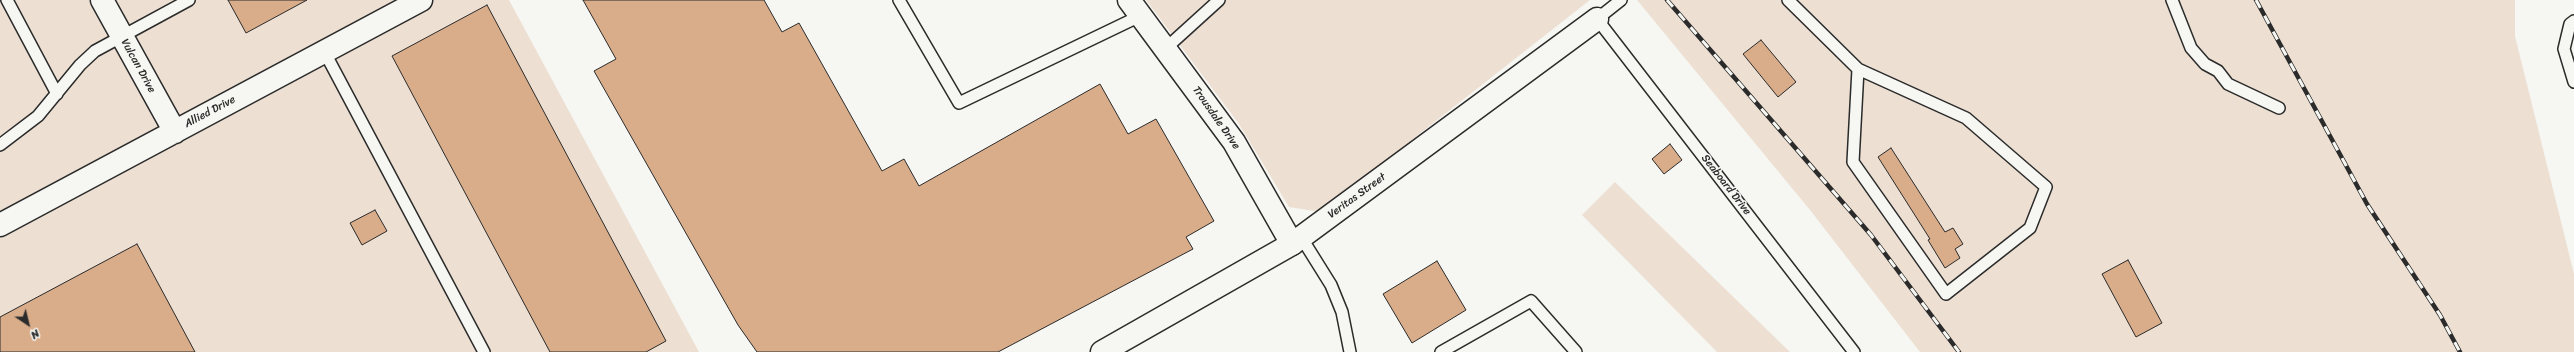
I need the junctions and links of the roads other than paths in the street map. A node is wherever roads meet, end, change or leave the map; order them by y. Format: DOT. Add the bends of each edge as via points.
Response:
graph roads {
  1 [pos="7,0"];
  2 [pos="102,0"];
  3 [pos="188,0"];
  4 [pos="421,0"];
  5 [pos="899,0"];
  6 [pos="1219,0"];
  7 [pos="1621,0"];
  8 [pos="1788,0"];
  9 [pos="2172,0"];
  10 [pos="1135,8"];
  11 [pos="1597,19"];
  12 [pos="2574,21"];
  13 [pos="122,37"];
  14 [pos="1165,49"];
  15 [pos="324,52"];
  16 [pos="1858,69"];
  17 [pos="2574,82"];
  18 [pos="57,94"];
  19 [pos="2279,108"];
  20 [pos="175,132"];
  21 [pos="0,145"];
  22 [pos="0,225"];
  23 [pos="1296,240"];
  24 [pos="484,352"];
  25 [pos="1102,352"];
  26 [pos="1350,352"];
  27 [pos="1441,352"];
  28 [pos="1576,352"];
  29 [pos="1854,352"];
  1 -- 18 [label="lane"];
  2 -- 13 [label="street, Vulcan Drive"];
  3 -- 13 [label="lane"];
  4 -- 15 [label="street, Allied Drive"];
  5 -- 10 [label="lane" via="958,103"];
  6 -- 14 [label="lane"];
  7 -- 11 [label="lane"];
  8 -- 16 [label="lane"];
  9 -- 19 [label="lane" via="2191,48 2205,64 2218,71 2228,84"];
  10 -- 14 [label="street, Trousdale Drive"];
  11 -- 23 [label="street, Veritas Street"];
  11 -- 29 [label="lane, Seaboard Drive"];
  12 -- 17 [label="lane" via="2570,24 2564,49"];
  13 -- 18 [label="lane" via="95,51"];
  13 -- 20 [label="street, Vulcan Drive"];
  14 -- 23 [label="street, Trousdale Drive" via="1234,142"];
  15 -- 20 [label="street, Allied Drive"];
  15 -- 24 [label="lane"];
  16 -- 16 [label="lane" via="1966,118 2046,187 2030,228 1946,294 1853,162"];
  18 -- 21 [label="lane" via="38,116"];
  20 -- 22 [label="street, Allied Drive"];
  23 -- 25 [label="street, Veritas Street"];
  23 -- 26 [label="lane" via="1331,285 1342,312"];
  27 -- 28 [label="lane" via="1531,301"];
}
